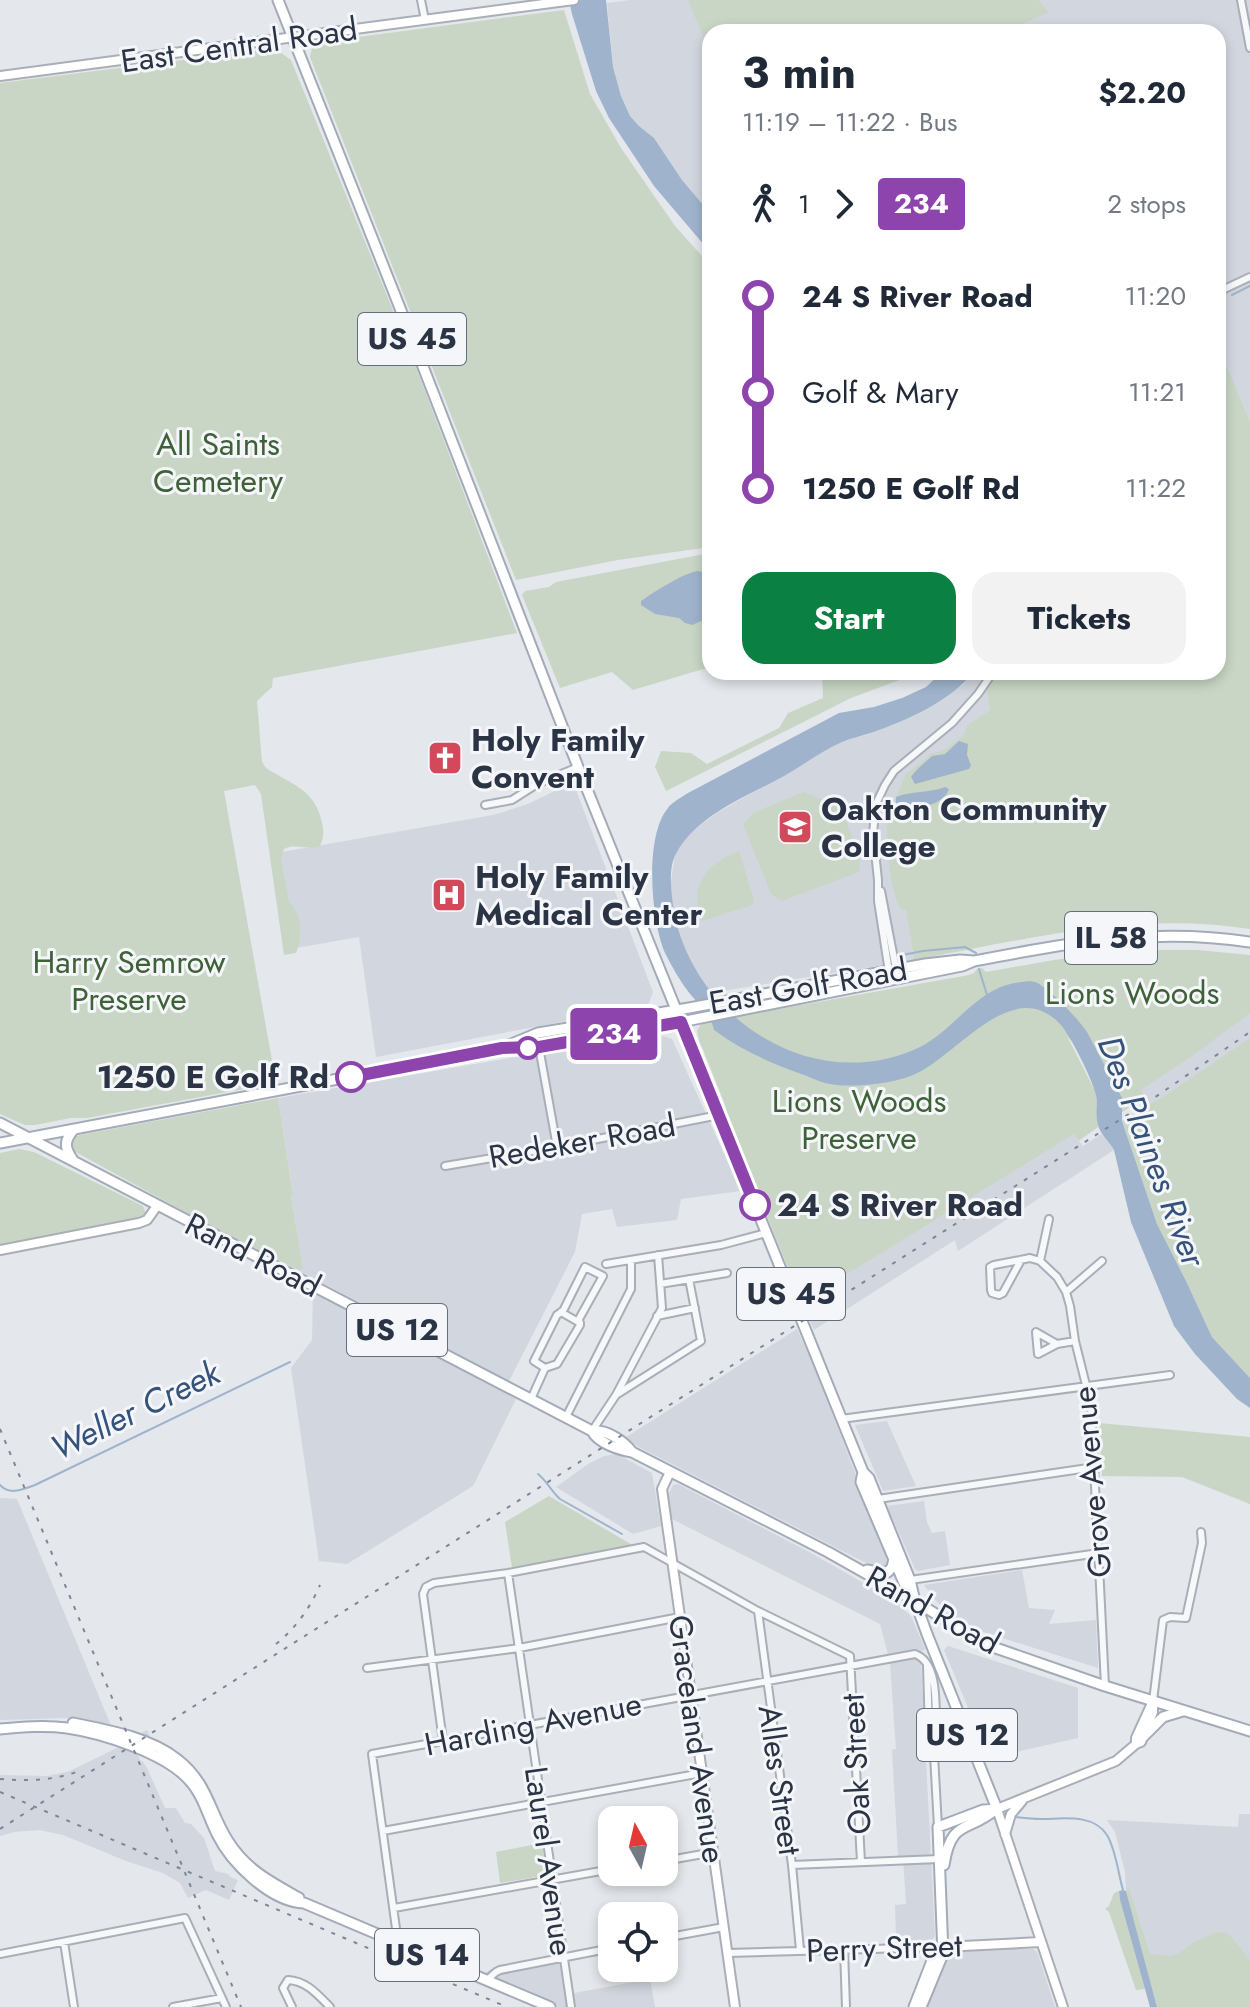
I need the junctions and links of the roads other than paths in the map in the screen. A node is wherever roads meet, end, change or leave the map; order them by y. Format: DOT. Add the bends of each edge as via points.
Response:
graph roads {
  1 [pos="278,0"];
  2 [pos="421,0"];
  3 [pos="574,0"];
  4 [pos="1241,0"];
  5 [pos="568,1"];
  6 [pos="425,20"];
  7 [pos="293,38"];
  8 [pos="1250,48"];
  9 [pos="0,76"];
  10 [pos="1250,277"];
  11 [pos="1226,288"];
  12 [pos="988,680"];
  13 [pos="578,767"];
  14 [pos="485,805"];
  15 [pos="1250,942"];
  16 [pos="893,973"];
  17 [pos="676,1010"];
  18 [pos="681,1022"];
  19 [pos="539,1047"];
  20 [pos="502,1048"];
  21 [pos="719,1115"];
  22 [pos="0,1123"];
  23 [pos="74,1129"];
  24 [pos="28,1138"];
  25 [pos="0,1143"];
  26 [pos="557,1147"];
  27 [pos="75,1163"];
  28 [pos="445,1166"];
  29 [pos="157,1206"];
  30 [pos="1049,1219"];
  31 [pos="766,1233"];
  32 [pos="0,1250"];
  33 [pos="658,1255"];
  34 [pos="631,1260"];
  35 [pos="1021,1260"];
  36 [pos="1040,1261"];
  37 [pos="1102,1261"];
  38 [pos="606,1264"];
  39 [pos="727,1273"];
  40 [pos="689,1279"];
  41 [pos="660,1284"];
  42 [pos="1066,1292"];
  43 [pos="695,1308"];
  44 [pos="561,1312"];
  45 [pos="657,1316"];
  46 [pos="580,1323"];
  47 [pos="1075,1341"];
  48 [pos="1057,1344"];
  49 [pos="545,1368"];
  50 [pos="1170,1375"];
  51 [pos="1085,1386"];
  52 [pos="616,1395"];
  53 [pos="531,1399"];
  54 [pos="566,1417"];
  55 [pos="841,1419"];
  56 [pos="592,1431"];
  57 [pos="1095,1467"];
  58 [pos="670,1472"];
  59 [pos="863,1472"];
  60 [pos="878,1499"];
  61 [pos="1201,1532"];
  62 [pos="1099,1553"];
  63 [pos="894,1559"];
  64 [pos="673,1564"];
  65 [pos="852,1566"];
  66 [pos="508,1573"];
  67 [pos="910,1580"];
  68 [pos="915,1601"];
  69 [pos="758,1611"];
  70 [pos="680,1617"];
  71 [pos="519,1648"];
  72 [pos="432,1660"];
  73 [pos="851,1666"];
  74 [pos="367,1668"];
  75 [pos="766,1682"];
  76 [pos="1105,1686"];
  77 [pos="691,1694"];
  78 [pos="1153,1701"];
  79 [pos="1184,1711"];
  80 [pos="530,1725"];
  81 [pos="0,1726"];
  82 [pos="1250,1731"];
  83 [pos="1144,1736"];
  84 [pos="443,1741"];
  85 [pos="1136,1744"];
  86 [pos="702,1773"];
  87 [pos="1028,1796"];
  88 [pos="540,1802"];
  89 [pos="997,1809"];
  90 [pos="938,1827"];
  91 [pos="383,1831"];
  92 [pos="1005,1835"];
  93 [pos="714,1852"];
  94 [pos="678,1858"];
  95 [pos="939,1859"];
  96 [pos="861,1862"];
  97 [pos="792,1865"];
  98 [pos="598,1871"];
  99 [pos="552,1879"];
  100 [pos="941,1884"];
  101 [pos="394,1908"];
  102 [pos="724,1927"];
  103 [pos="678,1935"];
  104 [pos="64,1942"];
  105 [pos="1040,1942"];
  106 [pos="398,1943"];
  107 [pos="943,1947"];
  108 [pos="844,1949"];
  109 [pos="800,1950"];
  110 [pos="598,1951"];
  111 [pos="728,1953"];
  112 [pos="0,1954"];
  113 [pos="563,1958"];
  114 [pos="487,1980"];
  115 [pos="222,1998"];
  116 [pos="917,2005"];
  117 [pos="74,2007"];
  118 [pos="173,2007"];
  119 [pos="226,2007"];
  120 [pos="292,2007"];
  121 [pos="330,2007"];
  122 [pos="550,2007"];
  123 [pos="571,2007"];
  124 [pos="734,2007"];
  125 [pos="846,2007"];
  126 [pos="1063,2007"];
  1 -- 7 [label="main road, US 45"];
  2 -- 6 [label="street"];
  3 -- 5 [label="main road, East Central Road"];
  4 -- 8 [label="street"];
  5 -- 6 [label="main road, East Central Road"];
  6 -- 7 [label="main road, East Central Road"];
  7 -- 9 [label="main road, East Central Road"];
  7 -- 13 [label="main road, US 45"];
  10 -- 11 [label="street"];
  12 -- 16 [label="street" via="952,723 894,771 876,804 873,833"];
  13 -- 14 [label="street" via="512,800"];
  13 -- 17 [label="main road, US 45"];
  15 -- 16 [label="main road, East Golf Road / IL 58" via="1185,935 1112,938"];
  16 -- 17 [label="main road, East Golf Road / IL 58"];
  16 -- 18 [label="main road, East Golf Road / IL 58"];
  17 -- 18 [label="main road, US 45"];
  17 -- 20 [label="main road, East Golf Road / IL 58" via="538,1033"];
  18 -- 19 [label="main road, East Golf Road / IL 58"];
  18 -- 21 [label="main road, US 45"];
  19 -- 20 [label="main road, East Golf Road / IL 58"];
  19 -- 26 [label="street"];
  20 -- 23 [label="main road, East Golf Road / IL 58"];
  21 -- 26 [label="street, Redeker Road"];
  21 -- 31 [label="main road, US 45"];
  22 -- 24 [label="main road, Rand Road / US 12"];
  23 -- 24 [label="main road, East Golf Road / IL 58"];
  23 -- 27 [label="main road" via="65,1144"];
  24 -- 25 [label="main road, East Golf Road / IL 58"];
  24 -- 27 [label="main road, Rand Road / US 12"];
  26 -- 28 [label="street, Redeker Road"];
  27 -- 29 [label="main road, Rand Road / US 12"];
  29 -- 32 [label="main road" via="139,1223"];
  29 -- 53 [label="main road, Rand Road / US 12"];
  30 -- 36 [label="street"];
  31 -- 33 [label="street"];
  31 -- 55 [label="main road, US 45"];
  33 -- 34 [label="street"];
  33 -- 41 [label="street"];
  34 -- 38 [label="street"];
  34 -- 54 [label="street" via="631,1289"];
  35 -- 35 [label="street" via="1003,1293 992,1293 990,1267"];
  35 -- 36 [label="street"];
  36 -- 42 [label="street, Grove Avenue"];
  37 -- 42 [label="street"];
  39 -- 40 [label="street"];
  40 -- 41 [label="street"];
  40 -- 43 [label="street"];
  41 -- 45 [label="street" via="662,1308"];
  42 -- 47 [label="street, Grove Avenue"];
  43 -- 45 [label="street"];
  43 -- 52 [label="street" via="701,1341"];
  44 -- 46 [label="street"];
  44 -- 46 [label="street" via="585,1267 603,1276"];
  44 -- 49 [label="street" via="534,1361"];
  45 -- 52 [label="street"];
  46 -- 49 [label="street" via="557,1364"];
  47 -- 48 [label="street"];
  47 -- 51 [label="street, Grove Avenue"];
  49 -- 53 [label="street"];
  50 -- 51 [label="street"];
  51 -- 55 [label="street"];
  51 -- 57 [label="street, Grove Avenue"];
  52 -- 56 [label="street"];
  53 -- 54 [label="main road, Rand Road / US 12"];
  54 -- 56 [label="main road, Rand Road / US 12"];
  55 -- 59 [label="main road, US 45"];
  56 -- 58 [label="main road, Rand Road / US 12"];
  57 -- 60 [label="street"];
  57 -- 62 [label="street, Grove Avenue"];
  58 -- 64 [label="main road, Graceland Avenue" via="662,1489"];
  58 -- 65 [label="main road, Rand Road / US 12"];
  59 -- 60 [label="main road, US 45"];
  59 -- 63 [label="main road, US 45" via="861,1482"];
  60 -- 67 [label="main road, US 45"];
  61 -- 78 [label="street" via="1186,1618 1163,1620"];
  62 -- 67 [label="street"];
  62 -- 76 [label="street, Grove Avenue"];
  63 -- 65 [label="main road" via="888,1572"];
  63 -- 68 [label="main road, US 45"];
  64 -- 66 [label="street" via="644,1547"];
  64 -- 69 [label="street"];
  64 -- 70 [label="main road, Graceland Avenue"];
  65 -- 68 [label="main road, Rand Road / US 12"];
  66 -- 71 [label="street, Laurel Avenue"];
  66 -- 72 [label="street" via="426,1587"];
  67 -- 68 [label="main road, US 45"];
  68 -- 76 [label="main road, Rand Road" via="990,1646"];
  68 -- 89 [label="main road, US 12"];
  69 -- 73 [label="street" via="850,1656"];
  69 -- 75 [label="street, Alles Street"];
  70 -- 71 [label="street"];
  70 -- 77 [label="main road, Graceland Avenue"];
  71 -- 72 [label="street"];
  71 -- 80 [label="street, Laurel Avenue"];
  72 -- 74 [label="street"];
  72 -- 84 [label="street"];
  73 -- 75 [label="street, Harding Avenue"];
  73 -- 90 [label="street, Harding Avenue" via="915,1654 926,1662 934,1685"];
  73 -- 96 [label="street, Oak Street"];
  75 -- 77 [label="street, Harding Avenue"];
  75 -- 97 [label="street, Alles Street"];
  76 -- 78 [label="main road, Rand Road"];
  77 -- 80 [label="street, Harding Avenue"];
  77 -- 86 [label="main road, Graceland Avenue"];
  78 -- 79 [label="main road, Rand Road"];
  78 -- 83 [label="main road"];
  78 -- 85 [label="main road"];
  79 -- 82 [label="main road, Rand Road"];
  79 -- 83 [label="main road" via="1163,1717"];
  80 -- 84 [label="street, Harding Avenue"];
  80 -- 88 [label="street, Laurel Avenue"];
  81 -- 106 [label="main road, US 14" via="31,1720 69,1722 161,1749 198,1780 229,1843 262,1877 304,1903"];
  83 -- 85 [label="main road"];
  84 -- 91 [label="street, Harding Avenue" via="372,1754"];
  85 -- 87 [label="main road" via="1116,1761"];
  86 -- 88 [label="street"];
  86 -- 93 [label="main road, Graceland Avenue"];
  87 -- 89 [label="main road"];
  87 -- 92 [label="main road" via="1011,1814"];
  88 -- 91 [label="street"];
  88 -- 99 [label="street, Laurel Avenue"];
  89 -- 90 [label="main road"];
  89 -- 92 [label="main road"];
  89 -- 100 [label="main road" via="955,1834"];
  90 -- 95 [label="main road"];
  91 -- 101 [label="street"];
  92 -- 105 [label="main road"];
  93 -- 94 [label="street"];
  93 -- 102 [label="main road, Graceland Avenue"];
  95 -- 96 [label="street"];
  95 -- 100 [label="main road"];
  96 -- 97 [label="street"];
  97 -- 109 [label="street, Alles Street"];
  98 -- 99 [label="street"];
  99 -- 101 [label="street"];
  99 -- 113 [label="street, Laurel Avenue"];
  100 -- 107 [label="main road"];
  101 -- 106 [label="street"];
  102 -- 103 [label="street"];
  102 -- 111 [label="main road, Graceland Avenue"];
  104 -- 112 [label="street"];
  104 -- 115 [label="street" via="185,1918"];
  104 -- 117 [label="street"];
  105 -- 107 [label="main road, Perry Street"];
  105 -- 126 [label="main road"];
  106 -- 114 [label="main road, US 14"];
  107 -- 108 [label="street, Perry Street"];
  107 -- 116 [label="main road" via="935,1953"];
  108 -- 109 [label="street, Perry Street"];
  108 -- 125 [label="street"];
  109 -- 111 [label="street, Perry Street"];
  110 -- 113 [label="street"];
  111 -- 124 [label="main road, Graceland Avenue"];
  113 -- 114 [label="street" via="500,1970"];
  113 -- 123 [label="street, Laurel Avenue"];
  114 -- 122 [label="main road, US 14"];
  115 -- 118 [label="street"];
  115 -- 119 [label="street"];
  120 -- 121 [label="street" via="283,1988 288,1980 312,1989"];
}
